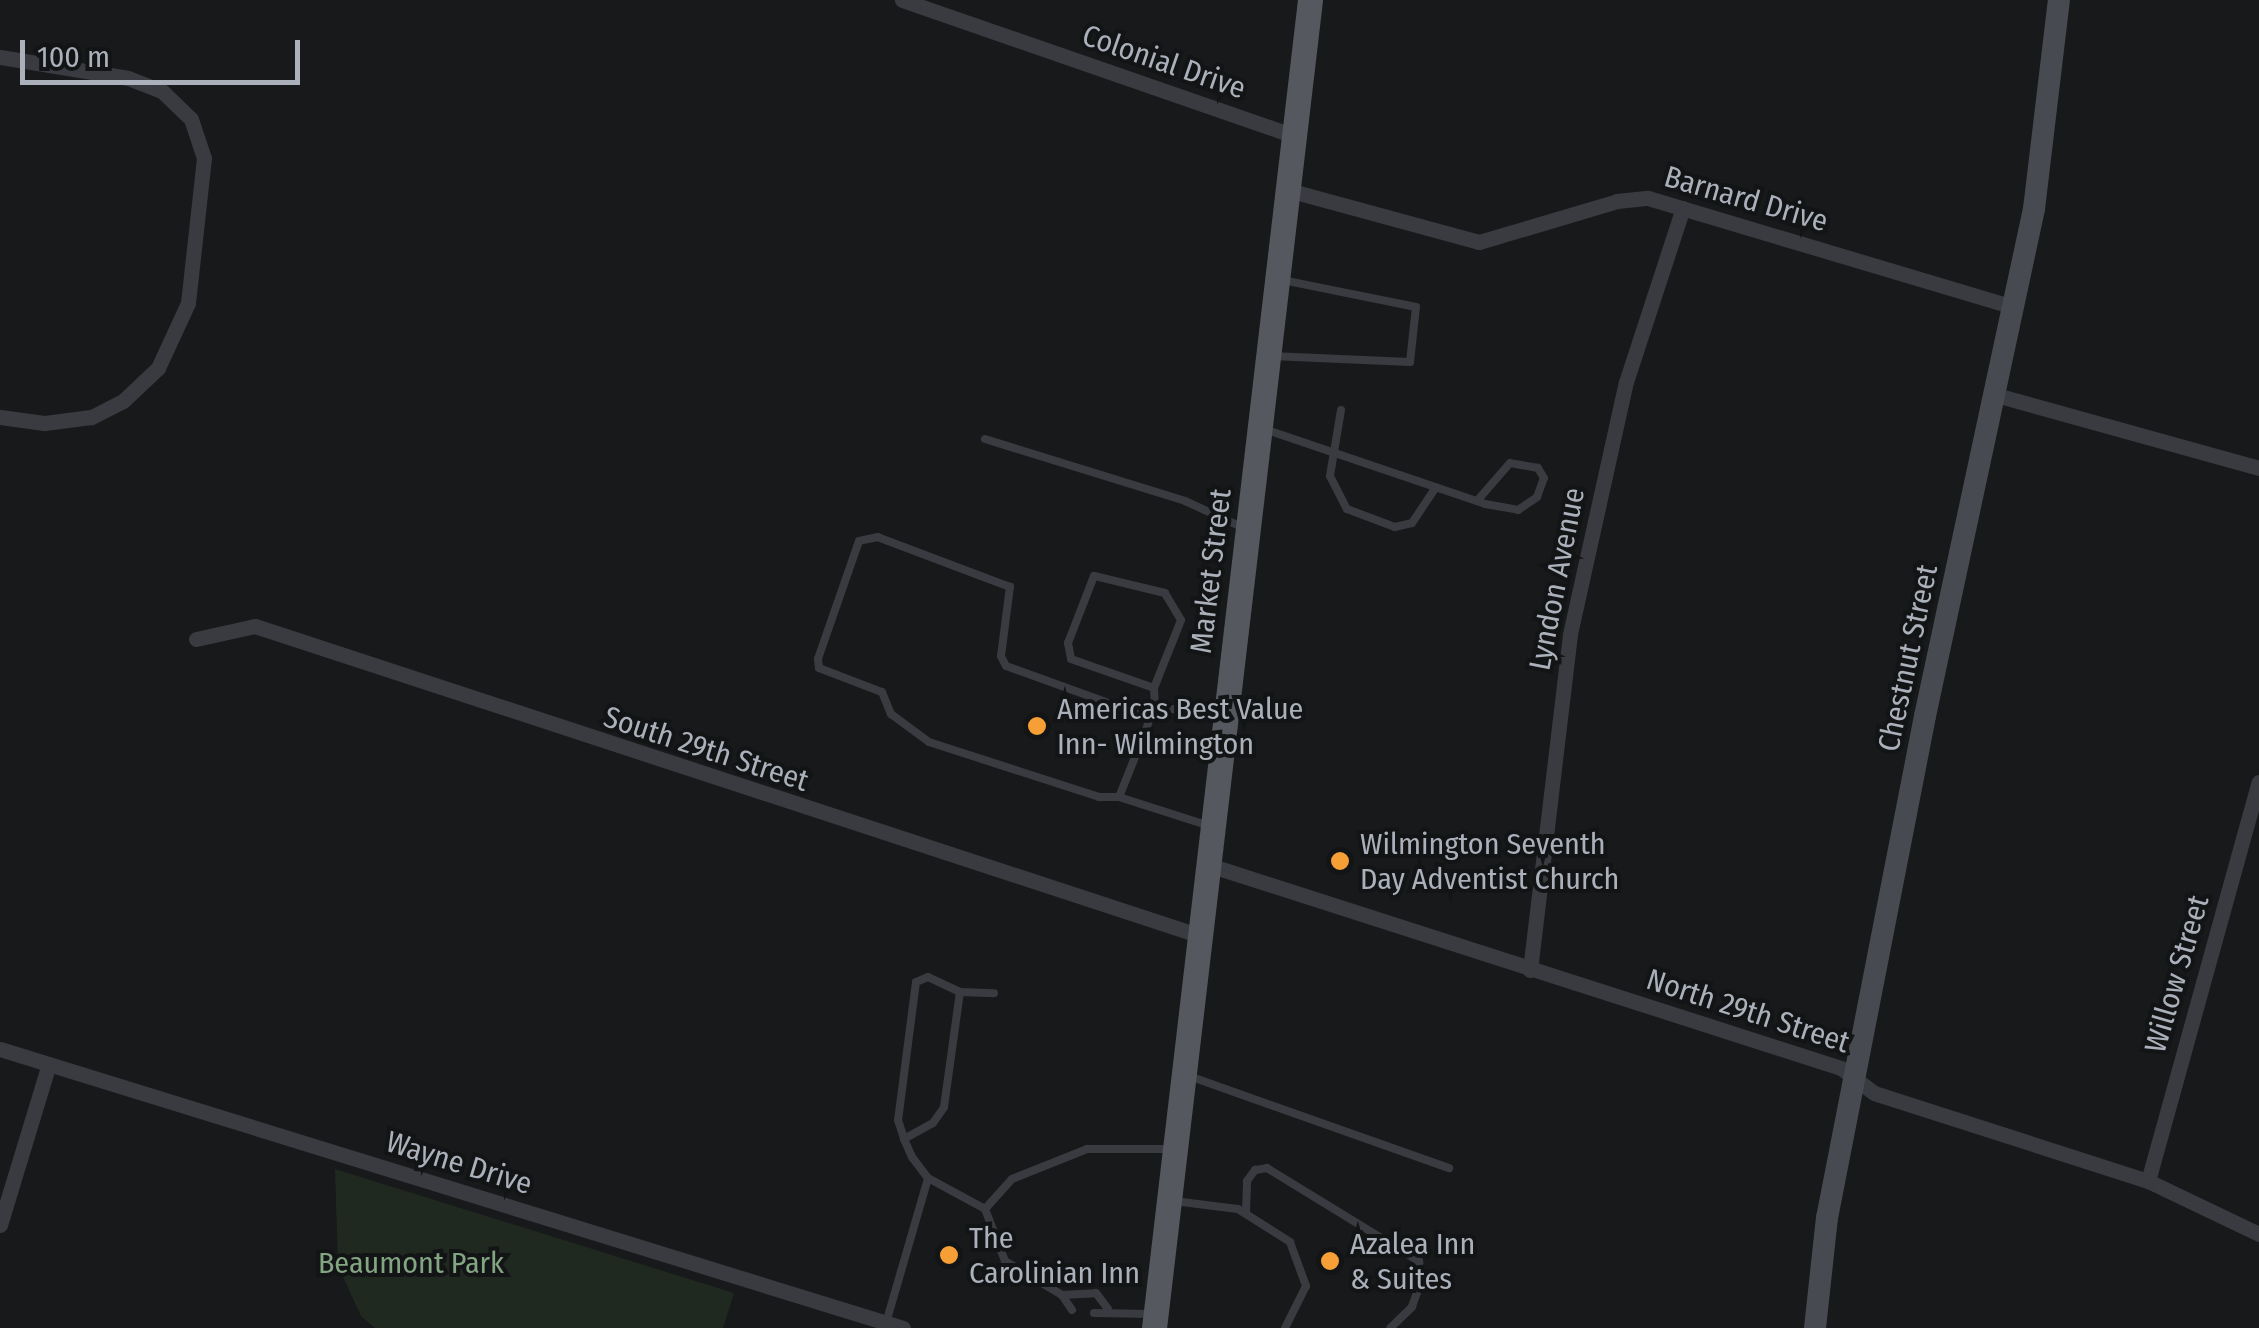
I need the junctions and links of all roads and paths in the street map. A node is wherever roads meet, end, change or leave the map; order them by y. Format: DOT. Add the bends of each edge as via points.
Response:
graph roads {
  1 [pos="902,0"];
  2 [pos="1310,0"];
  3 [pos="2059,0"];
  4 [pos="0,57"];
  5 [pos="1294,136"];
  6 [pos="1288,190"];
  7 [pos="1683,208"];
  8 [pos="1278,279"];
  9 [pos="2014,307"];
  10 [pos="1268,356"];
  11 [pos="1996,395"];
  12 [pos="1341,410"];
  13 [pos="0,417"];
  14 [pos="1260,428"];
  15 [pos="985,440"];
  16 [pos="1332,452"];
  17 [pos="2259,468"];
  18 [pos="1436,487"];
  19 [pos="1477,501"];
  20 [pos="1248,530"];
  21 [pos="196,639"];
  22 [pos="1154,688"];
  23 [pos="1154,707"];
  24 [pos="1226,715"];
  25 [pos="1150,718"];
  26 [pos="2259,782"];
  27 [pos="1119,797"];
  28 [pos="1214,827"];
  29 [pos="1209,865"];
  30 [pos="1201,936"];
  31 [pos="1530,970"];
  32 [pos="960,992"];
  33 [pos="994,993"];
  34 [pos="0,1049"];
  35 [pos="49,1064"];
  36 [pos="1184,1074"];
  37 [pos="1857,1078"];
  38 [pos="904,1139"];
  39 [pos="1175,1150"];
  40 [pos="1449,1168"];
  41 [pos="928,1178"];
  42 [pos="2148,1181"];
  43 [pos="1169,1201"];
  44 [pos="985,1209"];
  45 [pos="1246,1212"];
  46 [pos="0,1225"];
  47 [pos="2259,1234"];
  48 [pos="1062,1295"];
  49 [pos="1108,1309"];
  50 [pos="1072,1310"];
  51 [pos="1094,1313"];
  52 [pos="1155,1321"];
  53 [pos="886,1323"];
  54 [pos="903,1328"];
  55 [pos="1285,1328"];
  56 [pos="1390,1328"];
  57 [pos="1815,1328"];
  1 -- 5 [label="street, Colonial Drive"];
  2 -- 5 [label="main road, Market Street"];
  3 -- 9 [label="street, Chestnut Street" via="2034,209"];
  4 -- 13 [label="street" via="162,90 192,119 204,158 188,302 167,355 110,409 76,420"];
  5 -- 6 [label="main road, Market Street"];
  6 -- 7 [label="street, Barnard Drive" via="1479,242 1617,200 1648,198"];
  6 -- 8 [label="main road, Market Street"];
  7 -- 9 [label="street, Barnard Drive"];
  7 -- 31 [label="street, Lyndon Avenue" via="1626,382 1570,634"];
  8 -- 10 [label="main road, Market Street"];
  8 -- 10 [label="lane" via="1416,308 1410,362"];
  9 -- 11 [label="street, Chestnut Street"];
  10 -- 14 [label="main road, Market Street"];
  11 -- 17 [label="street"];
  11 -- 37 [label="street, Chestnut Street" via="1925,716"];
  12 -- 16 [label="lane"];
  14 -- 16 [label="lane"];
  14 -- 20 [label="main road, Market Street"];
  15 -- 20 [label="lane" via="1185,501"];
  16 -- 18 [label="lane"];
  16 -- 18 [label="lane" via="1338,502 1364,516 1396,526 1412,523"];
  18 -- 19 [label="lane"];
  19 -- 19 [label="lane" via="1529,506 1544,478 1538,468 1510,463"];
  20 -- 24 [label="main road, Market Street"];
  21 -- 30 [label="street, South 29th Street" via="255,626"];
  22 -- 22 [label="lane" via="1182,620 1178,606 1165,593 1094,576 1068,643 1071,659"];
  22 -- 23 [label="lane"];
  23 -- 24 [label="lane"];
  23 -- 25 [label="lane"];
  24 -- 28 [label="main road, Market Street"];
  25 -- 27 [label="lane"];
  25 -- 27 [label="lane" via="1006,666 1001,656 1010,586 878,537 859,542 819,668 882,692 891,714 929,742 1098,798"];
  26 -- 42 [label="street, Willow Street"];
  27 -- 28 [label="lane"];
  28 -- 29 [label="main road, Market Street"];
  29 -- 30 [label="main road, Market Street"];
  29 -- 31 [label="street, North 29th Street"];
  30 -- 36 [label="main road, Market Street"];
  31 -- 37 [label="street, North 29th Street"];
  32 -- 33 [label="lane"];
  32 -- 38 [label="lane" via="944,1107 934,1124"];
  32 -- 38 [label="lane" via="928,977 916,982 898,1120"];
  34 -- 35 [label="street, Wayne Drive"];
  35 -- 46 [label="street"];
  35 -- 53 [label="street, Wayne Drive"];
  36 -- 39 [label="main road, Market Street"];
  36 -- 40 [label="lane"];
  37 -- 42 [label="street, North 29th Street" via="1874,1093"];
  37 -- 57 [label="street, Chestnut Street" via="1822,1244"];
  38 -- 41 [label="lane"];
  39 -- 43 [label="main road, Market Street"];
  39 -- 44 [label="lane" via="1087,1148 1012,1179"];
  41 -- 44 [label="lane"];
  41 -- 53 [label="lane"];
  42 -- 47 [label="street, North 29th Street"];
  43 -- 45 [label="lane"];
  43 -- 52 [label="main road, Market Street"];
  44 -- 48 [label="lane" via="1005,1261"];
  45 -- 55 [label="lane" via="1290,1242 1306,1286"];
  45 -- 56 [label="lane" via="1246,1181 1267,1168 1419,1261 1422,1279 1412,1307"];
  48 -- 49 [label="lane" via="1096,1293"];
  48 -- 50 [label="lane"];
  49 -- 51 [label="lane"];
  49 -- 52 [label="lane"];
  53 -- 54 [label="street, Wayne Drive"];
}
